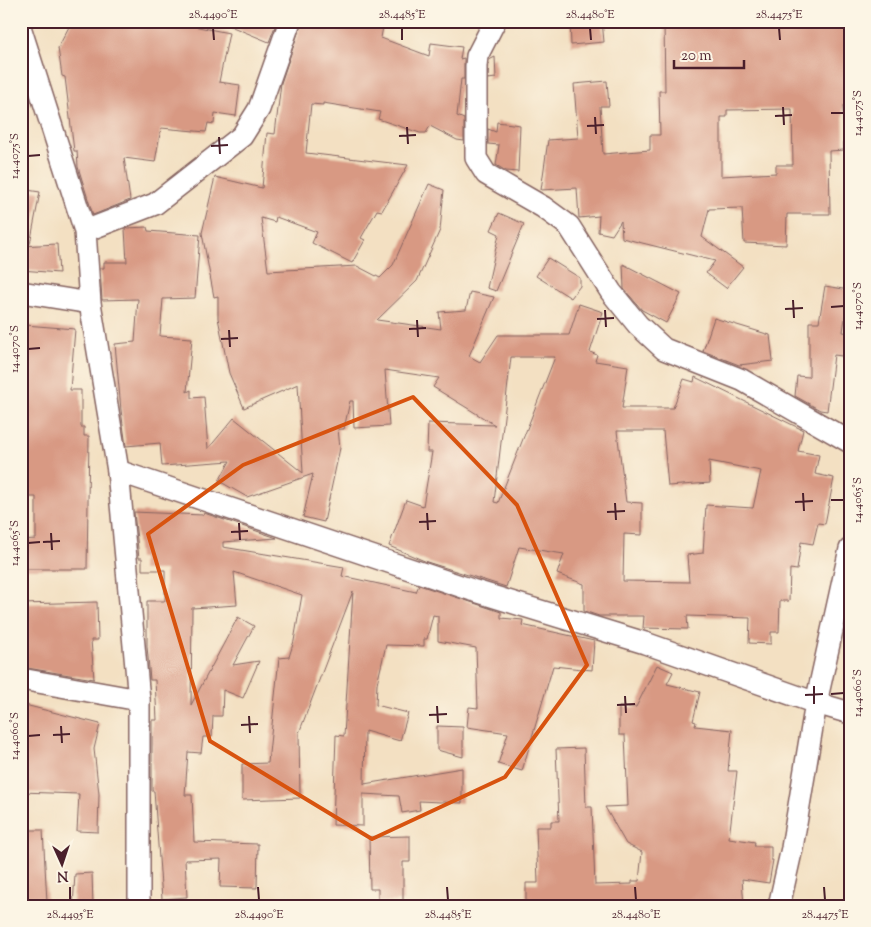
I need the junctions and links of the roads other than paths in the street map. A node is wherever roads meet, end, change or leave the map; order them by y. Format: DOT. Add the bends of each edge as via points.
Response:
graph roads {
  1 [pos="290,21"];
  2 [pos="495,21"];
  3 [pos="21,30"];
  4 [pos="85,232"];
  5 [pos="21,292"];
  6 [pos="90,303"];
  7 [pos="850,442"];
  8 [pos="118,471"];
  9 [pos="850,549"];
  10 [pos="21,679"];
  11 [pos="139,700"];
  12 [pos="816,703"];
  13 [pos="850,713"];
  14 [pos="139,906"];
  15 [pos="779,906"];
  1 -- 4 [label="street" via="259,109 242,136 155,204"];
  2 -- 7 [label="street" via="477,56 476,66 476,158 483,170 569,226 611,292 638,325 664,349 742,380"];
  3 -- 4 [label="street"];
  4 -- 6 [label="street"];
  5 -- 6 [label="street"];
  6 -- 8 [label="street"];
  8 -- 11 [label="street"];
  8 -- 12 [label="street" via="472,590 645,643"];
  9 -- 12 [label="street"];
  10 -- 11 [label="street"];
  11 -- 14 [label="street"];
  12 -- 13 [label="street"];
  12 -- 15 [label="street"];
}
